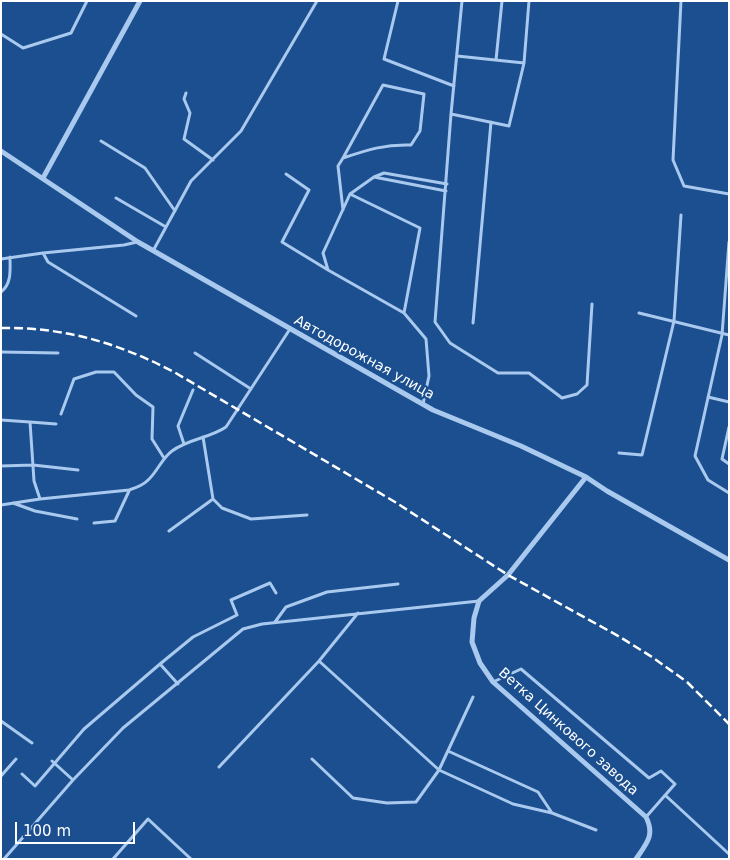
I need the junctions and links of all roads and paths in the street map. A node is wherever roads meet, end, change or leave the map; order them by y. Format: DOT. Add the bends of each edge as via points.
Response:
graph roads {
  1 [pos="87,1"];
  2 [pos="140,1"];
  3 [pos="317,1"];
  4 [pos="398,1"];
  5 [pos="462,1"];
  6 [pos="502,1"];
  7 [pos="529,1"];
  8 [pos="681,1"];
  9 [pos="1,34"];
  10 [pos="456,56"];
  11 [pos="496,60"];
  12 [pos="524,63"];
  13 [pos="454,86"];
  14 [pos="186,93"];
  15 [pos="451,114"];
  16 [pos="491,122"];
  17 [pos="101,141"];
  18 [pos="1,151"];
  19 [pos="343,158"];
  20 [pos="212,160"];
  21 [pos="286,174"];
  22 [pos="374,177"];
  23 [pos="43,178"];
  24 [pos="447,184"];
  25 [pos="446,191"];
  26 [pos="350,194"];
  27 [pos="729,194"];
  28 [pos="116,198"];
  29 [pos="343,210"];
  30 [pos="175,211"];
  31 [pos="682,215"];
  32 [pos="166,227"];
  33 [pos="138,242"];
  34 [pos="729,242"];
  35 [pos="153,251"];
  36 [pos="43,253"];
  37 [pos="10,257"];
  38 [pos="1,258"];
  39 [pos="328,270"];
  40 [pos="1,292"];
  41 [pos="592,304"];
  42 [pos="404,313"];
  43 [pos="639,313"];
  44 [pos="136,316"];
  45 [pos="674,322"];
  46 [pos="473,323"];
  47 [pos="290,329"];
  48 [pos="722,335"];
  49 [pos="729,335"];
  50 [pos="1,352"];
  51 [pos="58,353"];
  52 [pos="195,353"];
  53 [pos="251,389"];
  54 [pos="193,390"];
  55 [pos="708,397"];
  56 [pos="729,402"];
  57 [pos="423,404"];
  58 [pos="61,414"];
  59 [pos="1,420"];
  60 [pos="30,422"];
  61 [pos="56,424"];
  62 [pos="729,427"];
  63 [pos="203,438"];
  64 [pos="184,444"];
  65 [pos="619,453"];
  66 [pos="164,458"];
  67 [pos="729,464"];
  68 [pos="33,465"];
  69 [pos="1,466"];
  70 [pos="78,470"];
  71 [pos="586,477"];
  72 [pos="129,490"];
  73 [pos="729,493"];
  74 [pos="40,499"];
  75 [pos="213,499"];
  76 [pos="14,503"];
  77 [pos="1,505"];
  78 [pos="307,515"];
  79 [pos="77,519"];
  80 [pos="94,523"];
  81 [pos="169,531"];
  82 [pos="729,560"];
  83 [pos="398,584"];
  84 [pos="276,593"];
  85 [pos="478,601"];
  86 [pos="359,613"];
  87 [pos="275,623"];
  88 [pos="319,661"];
  89 [pos="160,664"];
  90 [pos="493,682"];
  91 [pos="178,684"];
  92 [pos="473,697"];
  93 [pos="1,721"];
  94 [pos="32,743"];
  95 [pos="448,750"];
  96 [pos="16,759"];
  97 [pos="312,759"];
  98 [pos="52,761"];
  99 [pos="55,764"];
  100 [pos="219,767"];
  101 [pos="439,770"];
  102 [pos="22,774"];
  103 [pos="1,776"];
  104 [pos="73,780"];
  105 [pos="665,795"];
  106 [pos="552,813"];
  107 [pos="646,817"];
  108 [pos="596,830"];
  109 [pos="729,854"];
  110 [pos="4,859"];
  111 [pos="113,859"];
  112 [pos="191,859"];
  113 [pos="636,859"];
  1 -- 9 [label="lane" via="71,33 23,48"];
  2 -- 23 [label="street"];
  3 -- 20 [label="lane" via="241,132"];
  4 -- 13 [label="lane" via="384,59"];
  5 -- 10 [label="lane"];
  6 -- 11 [label="lane"];
  7 -- 12 [label="lane"];
  8 -- 27 [label="lane" via="674,160 684,186"];
  10 -- 11 [label="lane"];
  10 -- 13 [label="lane"];
  11 -- 12 [label="lane"];
  12 -- 16 [label="lane" via="509,126"];
  13 -- 15 [label="lane"];
  14 -- 20 [label="lane" via="184,100 190,113 184,138"];
  15 -- 16 [label="lane"];
  15 -- 24 [label="lane"];
  16 -- 46 [label="lane"];
  17 -- 30 [label="lane" via="145,168"];
  18 -- 23 [label="street, Автодорожная улица"];
  19 -- 19 [label="lane" via="383,85 424,94 420,131 411,145 377,146"];
  19 -- 29 [label="lane" via="338,166"];
  20 -- 30 [label="lane" via="191,181"];
  21 -- 39 [label="lane" via="309,190 282,242"];
  22 -- 24 [label="lane" via="384,173"];
  22 -- 25 [label="lane"];
  22 -- 26 [label="lane"];
  23 -- 33 [label="street, Автодорожная улица"];
  24 -- 25 [label="lane"];
  25 -- 41 [label="lane" via="435,322 450,343 498,373 528,373 562,398 577,394 587,385"];
  26 -- 29 [label="lane"];
  26 -- 42 [label="lane" via="420,228"];
  28 -- 32 [label="lane"];
  29 -- 39 [label="lane" via="323,253"];
  30 -- 32 [label="lane"];
  31 -- 45 [label="lane"];
  32 -- 35 [label="lane"];
  33 -- 35 [label="street, Автодорожная улица"];
  33 -- 36 [label="lane"];
  34 -- 48 [label="lane"];
  35 -- 47 [label="street, Автодорожная улица"];
  36 -- 37 [label="lane"];
  36 -- 44 [label="lane" via="48,262"];
  37 -- 38 [label="lane"];
  37 -- 40 [label="lane" via="10,277"];
  39 -- 42 [label="lane"];
  42 -- 57 [label="lane" via="426,339 429,376"];
  43 -- 45 [label="lane"];
  45 -- 48 [label="lane"];
  45 -- 65 [label="lane" via="642,456"];
  47 -- 53 [label="lane"];
  47 -- 57 [label="street, Автодорожная улица"];
  48 -- 49 [label="lane"];
  48 -- 55 [label="lane"];
  50 -- 51 [label="lane"];
  52 -- 53 [label="lane"];
  53 -- 63 [label="lane" via="226,426 218,433"];
  54 -- 64 [label="lane" via="178,426"];
  55 -- 56 [label="lane"];
  55 -- 73 [label="lane" via="695,456 708,480"];
  57 -- 71 [label="street, Автодорожная улица"];
  58 -- 66 [label="lane" via="74,378 96,372 114,372 153,407 152,440"];
  59 -- 60 [label="lane"];
  60 -- 61 [label="lane"];
  60 -- 68 [label="lane"];
  62 -- 67 [label="lane" via="722,459"];
  63 -- 64 [label="lane"];
  63 -- 75 [label="lane"];
  64 -- 66 [label="lane"];
  66 -- 72 [label="lane" via="148,481"];
  68 -- 69 [label="lane"];
  68 -- 70 [label="lane"];
  68 -- 74 [label="lane"];
  71 -- 82 [label="street, Автодорожная улица"];
  71 -- 85 [label="street" via="508,575"];
  72 -- 74 [label="lane"];
  72 -- 80 [label="lane" via="115,521"];
  74 -- 76 [label="lane"];
  75 -- 78 [label="lane" via="222,508 251,519"];
  75 -- 81 [label="lane"];
  76 -- 77 [label="lane"];
  76 -- 79 [label="lane" via="35,511"];
  83 -- 87 [label="lane" via="327,592 286,607"];
  84 -- 89 [label="lane" via="270,582 231,600 237,615 193,637"];
  85 -- 86 [label="lane"];
  85 -- 90 [label="street, Ветка Цинкового завода" via="472,642 480,663"];
  86 -- 87 [label="lane"];
  86 -- 88 [label="lane"];
  87 -- 91 [label="lane" via="243,629"];
  88 -- 100 [label="lane"];
  88 -- 101 [label="lane"];
  89 -- 91 [label="lane"];
  89 -- 99 [label="lane" via="84,729"];
  90 -- 105 [label="lane" via="521,669 649,778 661,770 675,784"];
  90 -- 107 [label="street, Ветка Цинкового завода"];
  91 -- 104 [label="lane" via="123,728"];
  92 -- 95 [label="lane"];
  93 -- 94 [label="lane"];
  95 -- 101 [label="lane"];
  95 -- 106 [label="lane" via="538,792"];
  96 -- 103 [label="lane"];
  97 -- 101 [label="lane" via="353,798 387,803 416,802"];
  98 -- 99 [label="lane"];
  99 -- 102 [label="lane" via="35,786"];
  99 -- 104 [label="lane"];
  101 -- 106 [label="lane" via="513,804"];
  104 -- 110 [label="lane"];
  105 -- 107 [label="lane"];
  105 -- 109 [label="lane"];
  106 -- 108 [label="lane"];
  107 -- 113 [label="street" via="650,836"];
  111 -- 112 [label="lane" via="148,820"];
}
